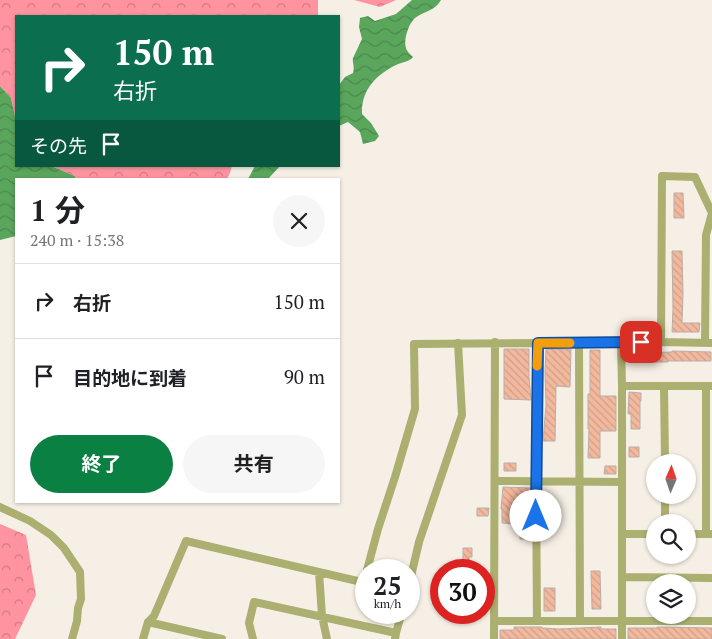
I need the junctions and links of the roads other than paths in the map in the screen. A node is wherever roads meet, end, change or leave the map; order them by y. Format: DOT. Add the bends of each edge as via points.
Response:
graph roads {
  1 [pos="712,213"];
  2 [pos="495,342"];
  3 [pos="621,342"];
  4 [pos="661,342"];
  5 [pos="458,343"];
  6 [pos="538,343"];
  7 [pos="579,343"];
  8 [pos="709,343"];
  9 [pos="622,386"];
  10 [pos="664,386"];
  11 [pos="709,386"];
  12 [pos="665,454"];
  13 [pos="536,480"];
  14 [pos="495,481"];
  15 [pos="579,482"];
  16 [pos="622,482"];
  17 [pos="0,506"];
  18 [pos="622,534"];
  19 [pos="646,534"];
  20 [pos="696,534"];
  21 [pos="709,534"];
  22 [pos="369,559"];
  23 [pos="415,559"];
  24 [pos="494,559"];
  25 [pos="319,572"];
  26 [pos="622,577"];
  27 [pos="712,578"];
  28 [pos="355,581"];
  29 [pos="322,616"];
  30 [pos="580,620"];
  31 [pos="495,621"];
  32 [pos="537,621"];
  33 [pos="622,621"];
  34 [pos="712,621"];
  35 [pos="148,622"];
  36 [pos="494,624"];
  37 [pos="396,636"];
  38 [pos="72,639"];
  39 [pos="143,639"];
  40 [pos="222,639"];
  41 [pos="253,639"];
  42 [pos="327,639"];
  43 [pos="494,639"];
  44 [pos="622,639"];
  1 -- 4 [label="street" via="695,177 662,176"];
  1 -- 8 [label="street" via="706,235"];
  2 -- 5 [label="street"];
  2 -- 6 [label="street"];
  2 -- 14 [label="street"];
  3 -- 4 [label="street"];
  3 -- 7 [label="street"];
  3 -- 9 [label="street"];
  4 -- 8 [label="street"];
  5 -- 22 [label="street" via="414,344 415,408"];
  5 -- 23 [label="street" via="462,415"];
  6 -- 7 [label="street"];
  6 -- 13 [label="street"];
  7 -- 15 [label="street"];
  9 -- 10 [label="street"];
  9 -- 16 [label="street"];
  10 -- 11 [label="street"];
  10 -- 12 [label="street"];
  11 -- 21 [label="street"];
  13 -- 14 [label="street"];
  13 -- 15 [label="street"];
  13 -- 32 [label="street"];
  14 -- 24 [label="street"];
  15 -- 16 [label="street"];
  15 -- 30 [label="street"];
  16 -- 18 [label="street"];
  17 -- 38 [label="street" via="51,535 80,572 82,600"];
  18 -- 19 [label="street"];
  18 -- 26 [label="street"];
  20 -- 21 [label="street"];
  25 -- 28 [label="street"];
  25 -- 29 [label="street"];
  25 -- 35 [label="street" via="186,541 154,616"];
  26 -- 27 [label="street"];
  26 -- 33 [label="street"];
  29 -- 37 [label="street"];
  29 -- 41 [label="street" via="254,602 249,623"];
  29 -- 42 [label="street"];
  30 -- 32 [label="street"];
  30 -- 33 [label="street"];
  31 -- 32 [label="street"];
  33 -- 34 [label="street"];
  33 -- 44 [label="street"];
  35 -- 39 [label="street"];
  35 -- 40 [label="street"];
  36 -- 43 [label="street"];
}
